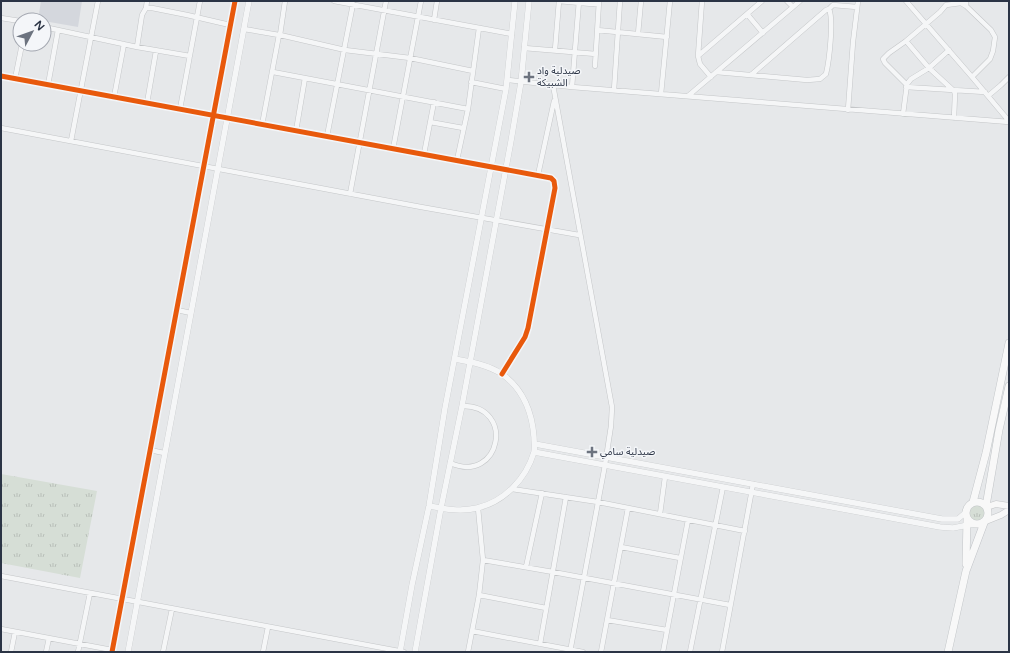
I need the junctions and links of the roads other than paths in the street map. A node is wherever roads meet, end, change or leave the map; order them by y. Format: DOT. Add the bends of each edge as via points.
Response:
graph roads {
  1 [pos="98,1"];
  2 [pos="147,1"];
  3 [pos="200,1"];
  4 [pos="235,1"];
  5 [pos="249,1"];
  6 [pos="286,1"];
  7 [pos="334,1"];
  8 [pos="386,1"];
  9 [pos="421,1"];
  10 [pos="437,1"];
  11 [pos="515,1"];
  12 [pos="529,1"];
  13 [pos="559,1"];
  14 [pos="599,1"];
  15 [pos="620,1"];
  16 [pos="641,1"];
  17 [pos="670,1"];
  18 [pos="702,1"];
  19 [pos="762,1"];
  20 [pos="787,1"];
  21 [pos="800,1"];
  22 [pos="906,1"];
  23 [pos="579,2"];
  24 [pos="352,3"];
  25 [pos="858,4"];
  26 [pos="966,4"];
  27 [pos="793,7"];
  28 [pos="146,8"];
  29 [pos="829,9"];
  30 [pos="384,11"];
  31 [pos="747,14"];
  32 [pos="418,17"];
  33 [pos="1,18"];
  34 [pos="197,18"];
  35 [pos="12,20"];
  36 [pos="434,20"];
  37 [pos="925,24"];
  38 [pos="230,25"];
  39 [pos="479,28"];
  40 [pos="52,29"];
  41 [pos="244,29"];
  42 [pos="58,30"];
  43 [pos="597,30"];
  44 [pos="618,32"];
  45 [pos="762,33"];
  46 [pos="512,34"];
  47 [pos="638,34"];
  48 [pos="280,35"];
  49 [pos="92,37"];
  50 [pos="667,37"];
  51 [pos="906,42"];
  52 [pos="124,44"];
  53 [pos="137,47"];
  54 [pos="524,48"];
  55 [pos="345,50"];
  56 [pos="555,50"];
  57 [pos="949,50"];
  58 [pos="156,51"];
  59 [pos="20,52"];
  60 [pos="377,53"];
  61 [pos="575,53"];
  62 [pos="596,54"];
  63 [pos="190,56"];
  64 [pos="698,56"];
  65 [pos="410,58"];
  66 [pos="595,66"];
  67 [pos="930,68"];
  68 [pos="473,71"];
  69 [pos="273,72"];
  70 [pos="716,72"];
  71 [pos="751,75"];
  72 [pos="1,76"];
  73 [pos="711,77"];
  74 [pos="972,77"];
  75 [pos="1009,77"];
  76 [pos="305,78"];
  77 [pos="15,79"];
  78 [pos="508,80"];
  79 [pos="471,82"];
  80 [pos="521,82"];
  81 [pos="48,85"];
  82 [pos="338,85"];
  83 [pos="552,85"];
  84 [pos="907,86"];
  85 [pos="572,87"];
  86 [pos="506,89"];
  87 [pos="370,90"];
  88 [pos="614,90"];
  89 [pos="954,90"];
  90 [pos="81,91"];
  91 [pos="661,94"];
  92 [pos="986,94"];
  93 [pos="403,96"];
  94 [pos="688,96"];
  95 [pos="114,97"];
  96 [pos="555,97"];
  97 [pos="434,102"];
  98 [pos="147,103"];
  99 [pos="180,109"];
  100 [pos="468,109"];
  101 [pos="848,110"];
  102 [pos="903,114"];
  103 [pos="213,116"];
  104 [pos="228,118"];
  105 [pos="954,118"];
  106 [pos="430,122"];
  107 [pos="1009,122"];
  108 [pos="262,125"];
  109 [pos="1,128"];
  110 [pos="463,128"];
  111 [pos="296,131"];
  112 [pos="327,136"];
  113 [pos="71,141"];
  114 [pos="359,142"];
  115 [pos="393,149"];
  116 [pos="424,154"];
  117 [pos="457,160"];
  118 [pos="204,166"];
  119 [pos="491,167"];
  120 [pos="218,168"];
  121 [pos="506,170"];
  122 [pos="538,175"];
  123 [pos="350,194"];
  124 [pos="482,217"];
  125 [pos="497,220"];
  126 [pos="547,229"];
  127 [pos="580,235"];
  128 [pos="177,310"];
  129 [pos="191,313"];
  130 [pos="1009,343"];
  131 [pos="455,359"];
  132 [pos="470,362"];
  133 [pos="502,374"];
  134 [pos="1009,386"];
  135 [pos="1007,401"];
  136 [pos="462,406"];
  137 [pos="535,444"];
  138 [pos="150,450"];
  139 [pos="534,452"];
  140 [pos="164,453"];
  141 [pos="606,457"];
  142 [pos="450,463"];
  143 [pos="605,465"];
  144 [pos="665,477"];
  145 [pos="753,484"];
  146 [pos="723,487"];
  147 [pos="512,489"];
  148 [pos="752,492"];
  149 [pos="542,493"];
  150 [pos="566,497"];
  151 [pos="598,502"];
  152 [pos="973,502"];
  153 [pos="429,506"];
  154 [pos="986,506"];
  155 [pos="1009,506"];
  156 [pos="441,508"];
  157 [pos="478,508"];
  158 [pos="628,508"];
  159 [pos="1009,510"];
  160 [pos="660,514"];
  161 [pos="688,520"];
  162 [pos="968,520"];
  163 [pos="985,522"];
  164 [pos="715,525"];
  165 [pos="745,531"];
  166 [pos="621,547"];
  167 [pos="680,558"];
  168 [pos="483,560"];
  169 [pos="526,567"];
  170 [pos="966,571"];
  171 [pos="553,572"];
  172 [pos="1,576"];
  173 [pos="584,578"];
  174 [pos="614,584"];
  175 [pos="90,593"];
  176 [pos="674,595"];
  177 [pos="479,596"];
  178 [pos="121,599"];
  179 [pos="700,600"];
  180 [pos="137,602"];
  181 [pos="730,605"];
  182 [pos="546,608"];
  183 [pos="172,609"];
  184 [pos="607,620"];
  185 [pos="268,627"];
  186 [pos="1,629"];
  187 [pos="667,630"];
  188 [pos="472,631"];
  189 [pos="15,632"];
  190 [pos="48,638"];
  191 [pos="79,644"];
  192 [pos="540,644"];
  193 [pos="112,651"];
  194 [pos="570,651"];
  195 [pos="11,652"];
  196 [pos="46,652"];
  197 [pos="78,652"];
  198 [pos="128,652"];
  199 [pos="163,652"];
  200 [pos="264,652"];
  201 [pos="401,652"];
  202 [pos="416,652"];
  203 [pos="468,652"];
  204 [pos="583,652"];
  205 [pos="601,652"];
  206 [pos="663,652"];
  207 [pos="690,652"];
  208 [pos="722,652"];
  209 [pos="948,652"];
  1 -- 49 [label="street"];
  2 -- 28 [label="street"];
  3 -- 34 [label="street"];
  4 -- 38 [label="street"];
  5 -- 41 [label="street"];
  6 -- 48 [label="street"];
  7 -- 24 [label="street"];
  8 -- 30 [label="street"];
  9 -- 32 [label="street"];
  10 -- 36 [label="street"];
  11 -- 46 [label="street"];
  12 -- 54 [label="street"];
  13 -- 23 [label="street"];
  13 -- 56 [label="street"];
  14 -- 23 [label="street" via="596,4"];
  14 -- 43 [label="street"];
  15 -- 44 [label="street"];
  16 -- 47 [label="street"];
  17 -- 50 [label="street"];
  18 -- 64 [label="street"];
  19 -- 31 [label="street"];
  20 -- 27 [label="street"];
  21 -- 27 [label="street"];
  22 -- 37 [label="street"];
  23 -- 61 [label="street"];
  24 -- 30 [label="street"];
  24 -- 55 [label="street"];
  25 -- 29 [label="street" via="835,4"];
  25 -- 101 [label="street"];
  26 -- 37 [label="street" via="946,5"];
  26 -- 74 [label="street" via="995,37 990,60"];
  27 -- 45 [label="street"];
  28 -- 34 [label="street"];
  28 -- 53 [label="street" via="142,15"];
  29 -- 71 [label="street"];
  29 -- 71 [label="street" via="831,25 825,76 807,80"];
  30 -- 32 [label="street"];
  30 -- 60 [label="street"];
  31 -- 45 [label="street"];
  31 -- 64 [label="street"];
  32 -- 36 [label="street"];
  32 -- 65 [label="street"];
  33 -- 35 [label="street"];
  34 -- 38 [label="street"];
  34 -- 63 [label="street"];
  36 -- 39 [label="street"];
  37 -- 51 [label="street"];
  37 -- 57 [label="street"];
  38 -- 103 [label="street"];
  39 -- 46 [label="street"];
  39 -- 68 [label="street"];
  40 -- 42 [label="street"];
  41 -- 48 [label="street"];
  41 -- 104 [label="street"];
  42 -- 49 [label="street"];
  42 -- 81 [label="street"];
  43 -- 44 [label="street"];
  43 -- 62 [label="street"];
  44 -- 47 [label="street"];
  44 -- 88 [label="street"];
  45 -- 70 [label="street"];
  46 -- 78 [label="street"];
  47 -- 50 [label="street"];
  48 -- 55 [label="street"];
  48 -- 69 [label="street"];
  49 -- 52 [label="street"];
  49 -- 90 [label="street"];
  50 -- 91 [label="street"];
  51 -- 67 [label="street"];
  51 -- 84 [label="street" via="883,59"];
  52 -- 53 [label="street"];
  52 -- 95 [label="street"];
  53 -- 58 [label="street"];
  54 -- 56 [label="street"];
  54 -- 80 [label="street"];
  55 -- 60 [label="street"];
  55 -- 82 [label="street"];
  56 -- 61 [label="street"];
  57 -- 67 [label="street"];
  57 -- 74 [label="street"];
  58 -- 63 [label="street"];
  58 -- 98 [label="street"];
  59 -- 77 [label="street"];
  60 -- 65 [label="street"];
  60 -- 87 [label="street"];
  61 -- 62 [label="street"];
  61 -- 85 [label="street"];
  62 -- 66 [label="street"];
  63 -- 99 [label="street"];
  64 -- 73 [label="street" via="700,64"];
  65 -- 68 [label="street"];
  65 -- 93 [label="street"];
  67 -- 84 [label="street" via="911,80"];
  67 -- 89 [label="street"];
  68 -- 79 [label="street"];
  69 -- 76 [label="street"];
  69 -- 108 [label="street"];
  70 -- 71 [label="street"];
  70 -- 73 [label="street"];
  72 -- 77 [label="street"];
  73 -- 94 [label="street"];
  74 -- 92 [label="street"];
  75 -- 92 [label="street" via="1002,85"];
  76 -- 82 [label="street"];
  76 -- 111 [label="street"];
  77 -- 81 [label="street"];
  78 -- 80 [label="street"];
  78 -- 86 [label="street"];
  79 -- 86 [label="street"];
  79 -- 100 [label="street"];
  80 -- 83 [label="street"];
  80 -- 121 [label="street"];
  81 -- 90 [label="street"];
  82 -- 87 [label="street"];
  82 -- 112 [label="street"];
  83 -- 85 [label="street"];
  83 -- 96 [label="street"];
  84 -- 89 [label="street"];
  84 -- 102 [label="street"];
  85 -- 88 [label="street"];
  86 -- 119 [label="street"];
  87 -- 93 [label="street"];
  87 -- 114 [label="street"];
  88 -- 91 [label="street"];
  89 -- 92 [label="street"];
  89 -- 105 [label="street"];
  90 -- 95 [label="street"];
  90 -- 113 [label="street"];
  91 -- 94 [label="street"];
  92 -- 107 [label="street"];
  93 -- 97 [label="street"];
  93 -- 115 [label="street"];
  94 -- 101 [label="street"];
  95 -- 98 [label="street"];
  96 -- 122 [label="street"];
  96 -- 127 [label="street"];
  97 -- 100 [label="street"];
  97 -- 106 [label="street"];
  98 -- 99 [label="street"];
  99 -- 103 [label="street"];
  100 -- 110 [label="street"];
  101 -- 102 [label="street"];
  102 -- 105 [label="street"];
  103 -- 104 [label="street"];
  103 -- 118 [label="street"];
  104 -- 108 [label="street"];
  104 -- 120 [label="street"];
  105 -- 107 [label="street"];
  106 -- 110 [label="street"];
  106 -- 116 [label="street"];
  108 -- 111 [label="street"];
  109 -- 113 [label="street"];
  110 -- 117 [label="street"];
  111 -- 112 [label="street"];
  112 -- 114 [label="street"];
  113 -- 118 [label="street"];
  114 -- 115 [label="street"];
  114 -- 123 [label="street"];
  115 -- 116 [label="street"];
  116 -- 117 [label="street"];
  117 -- 119 [label="street"];
  118 -- 120 [label="street"];
  118 -- 128 [label="street"];
  119 -- 121 [label="street"];
  119 -- 124 [label="street"];
  120 -- 123 [label="street"];
  120 -- 129 [label="street"];
  121 -- 122 [label="street"];
  121 -- 125 [label="street"];
  122 -- 126 [label="street" via="551,178 555,184"];
  123 -- 124 [label="street"];
  124 -- 125 [label="street"];
  124 -- 131 [label="street"];
  125 -- 126 [label="street"];
  125 -- 132 [label="street"];
  126 -- 127 [label="street"];
  126 -- 133 [label="street" via="528,328"];
  127 -- 141 [label="street" via="612,407"];
  128 -- 129 [label="street"];
  128 -- 138 [label="street"];
  129 -- 140 [label="street"];
  130 -- 152 [label="main road" via="986,454"];
  131 -- 132 [label="street"];
  131 -- 153 [label="street"];
  132 -- 133 [label="street" via="487,366"];
  132 -- 136 [label="street"];
  133 -- 137 [label="street" via="520,392 527,404"];
  134 -- 135 [label="main road"];
  135 -- 154 [label="main road"];
  136 -- 142 [label="street"];
  136 -- 142 [label="street" via="476,408 488,416 495,428 496,443 490,456 478,465 464,467"];
  137 -- 139 [label="street"];
  137 -- 141 [label="street"];
  138 -- 140 [label="street"];
  138 -- 178 [label="street"];
  139 -- 143 [label="street"];
  139 -- 147 [label="street" via="524,473"];
  140 -- 180 [label="street"];
  141 -- 143 [label="street"];
  141 -- 145 [label="street"];
  142 -- 156 [label="street"];
  143 -- 144 [label="street"];
  143 -- 151 [label="street"];
  144 -- 146 [label="street"];
  144 -- 160 [label="street"];
  145 -- 148 [label="street"];
  145 -- 162 [label="street" via="942,519"];
  146 -- 148 [label="street"];
  146 -- 164 [label="street"];
  147 -- 149 [label="street"];
  147 -- 157 [label="street" via="496,501"];
  148 -- 162 [label="street" via="940,527 953,528"];
  148 -- 165 [label="street"];
  149 -- 150 [label="street"];
  149 -- 169 [label="street"];
  150 -- 151 [label="street"];
  150 -- 171 [label="street"];
  151 -- 158 [label="street"];
  151 -- 173 [label="street"];
  152 -- 154 [label="main road" via="980,502"];
  152 -- 162 [label="main road" via="968,506"];
  153 -- 156 [label="street"];
  153 -- 201 [label="street"];
  154 -- 155 [label="main road"];
  154 -- 163 [label="main road" via="988,514"];
  156 -- 157 [label="street"];
  156 -- 202 [label="street"];
  157 -- 168 [label="street"];
  158 -- 160 [label="street"];
  158 -- 166 [label="street"];
  159 -- 163 [label="main road"];
  160 -- 161 [label="street"];
  161 -- 164 [label="street"];
  161 -- 167 [label="street"];
  162 -- 163 [label="main road" via="980,525"];
  162 -- 170 [label="main road"];
  163 -- 170 [label="main road"];
  164 -- 165 [label="street"];
  164 -- 179 [label="street"];
  165 -- 181 [label="street"];
  166 -- 167 [label="street"];
  166 -- 174 [label="street"];
  167 -- 176 [label="street"];
  168 -- 169 [label="street"];
  168 -- 177 [label="street"];
  169 -- 171 [label="street"];
  170 -- 209 [label="main road"];
  171 -- 173 [label="street"];
  171 -- 182 [label="street"];
  172 -- 175 [label="street"];
  173 -- 174 [label="street"];
  173 -- 194 [label="street"];
  174 -- 176 [label="street"];
  174 -- 184 [label="street"];
  175 -- 178 [label="street"];
  175 -- 191 [label="street"];
  176 -- 179 [label="street"];
  176 -- 187 [label="street"];
  177 -- 182 [label="street"];
  177 -- 188 [label="street"];
  178 -- 180 [label="street"];
  178 -- 193 [label="street"];
  179 -- 181 [label="street"];
  179 -- 207 [label="street"];
  180 -- 183 [label="street"];
  180 -- 198 [label="street"];
  181 -- 208 [label="street"];
  182 -- 192 [label="street"];
  183 -- 185 [label="street"];
  183 -- 199 [label="street"];
  184 -- 187 [label="street"];
  184 -- 205 [label="street"];
  185 -- 200 [label="street"];
  185 -- 201 [label="street"];
  186 -- 189 [label="street"];
  187 -- 206 [label="street"];
  188 -- 192 [label="street"];
  188 -- 203 [label="street"];
  189 -- 190 [label="street"];
  189 -- 195 [label="street"];
  190 -- 191 [label="street"];
  190 -- 196 [label="street"];
  191 -- 193 [label="street"];
  191 -- 197 [label="street"];
  192 -- 194 [label="street"];
  194 -- 204 [label="street"];
}
